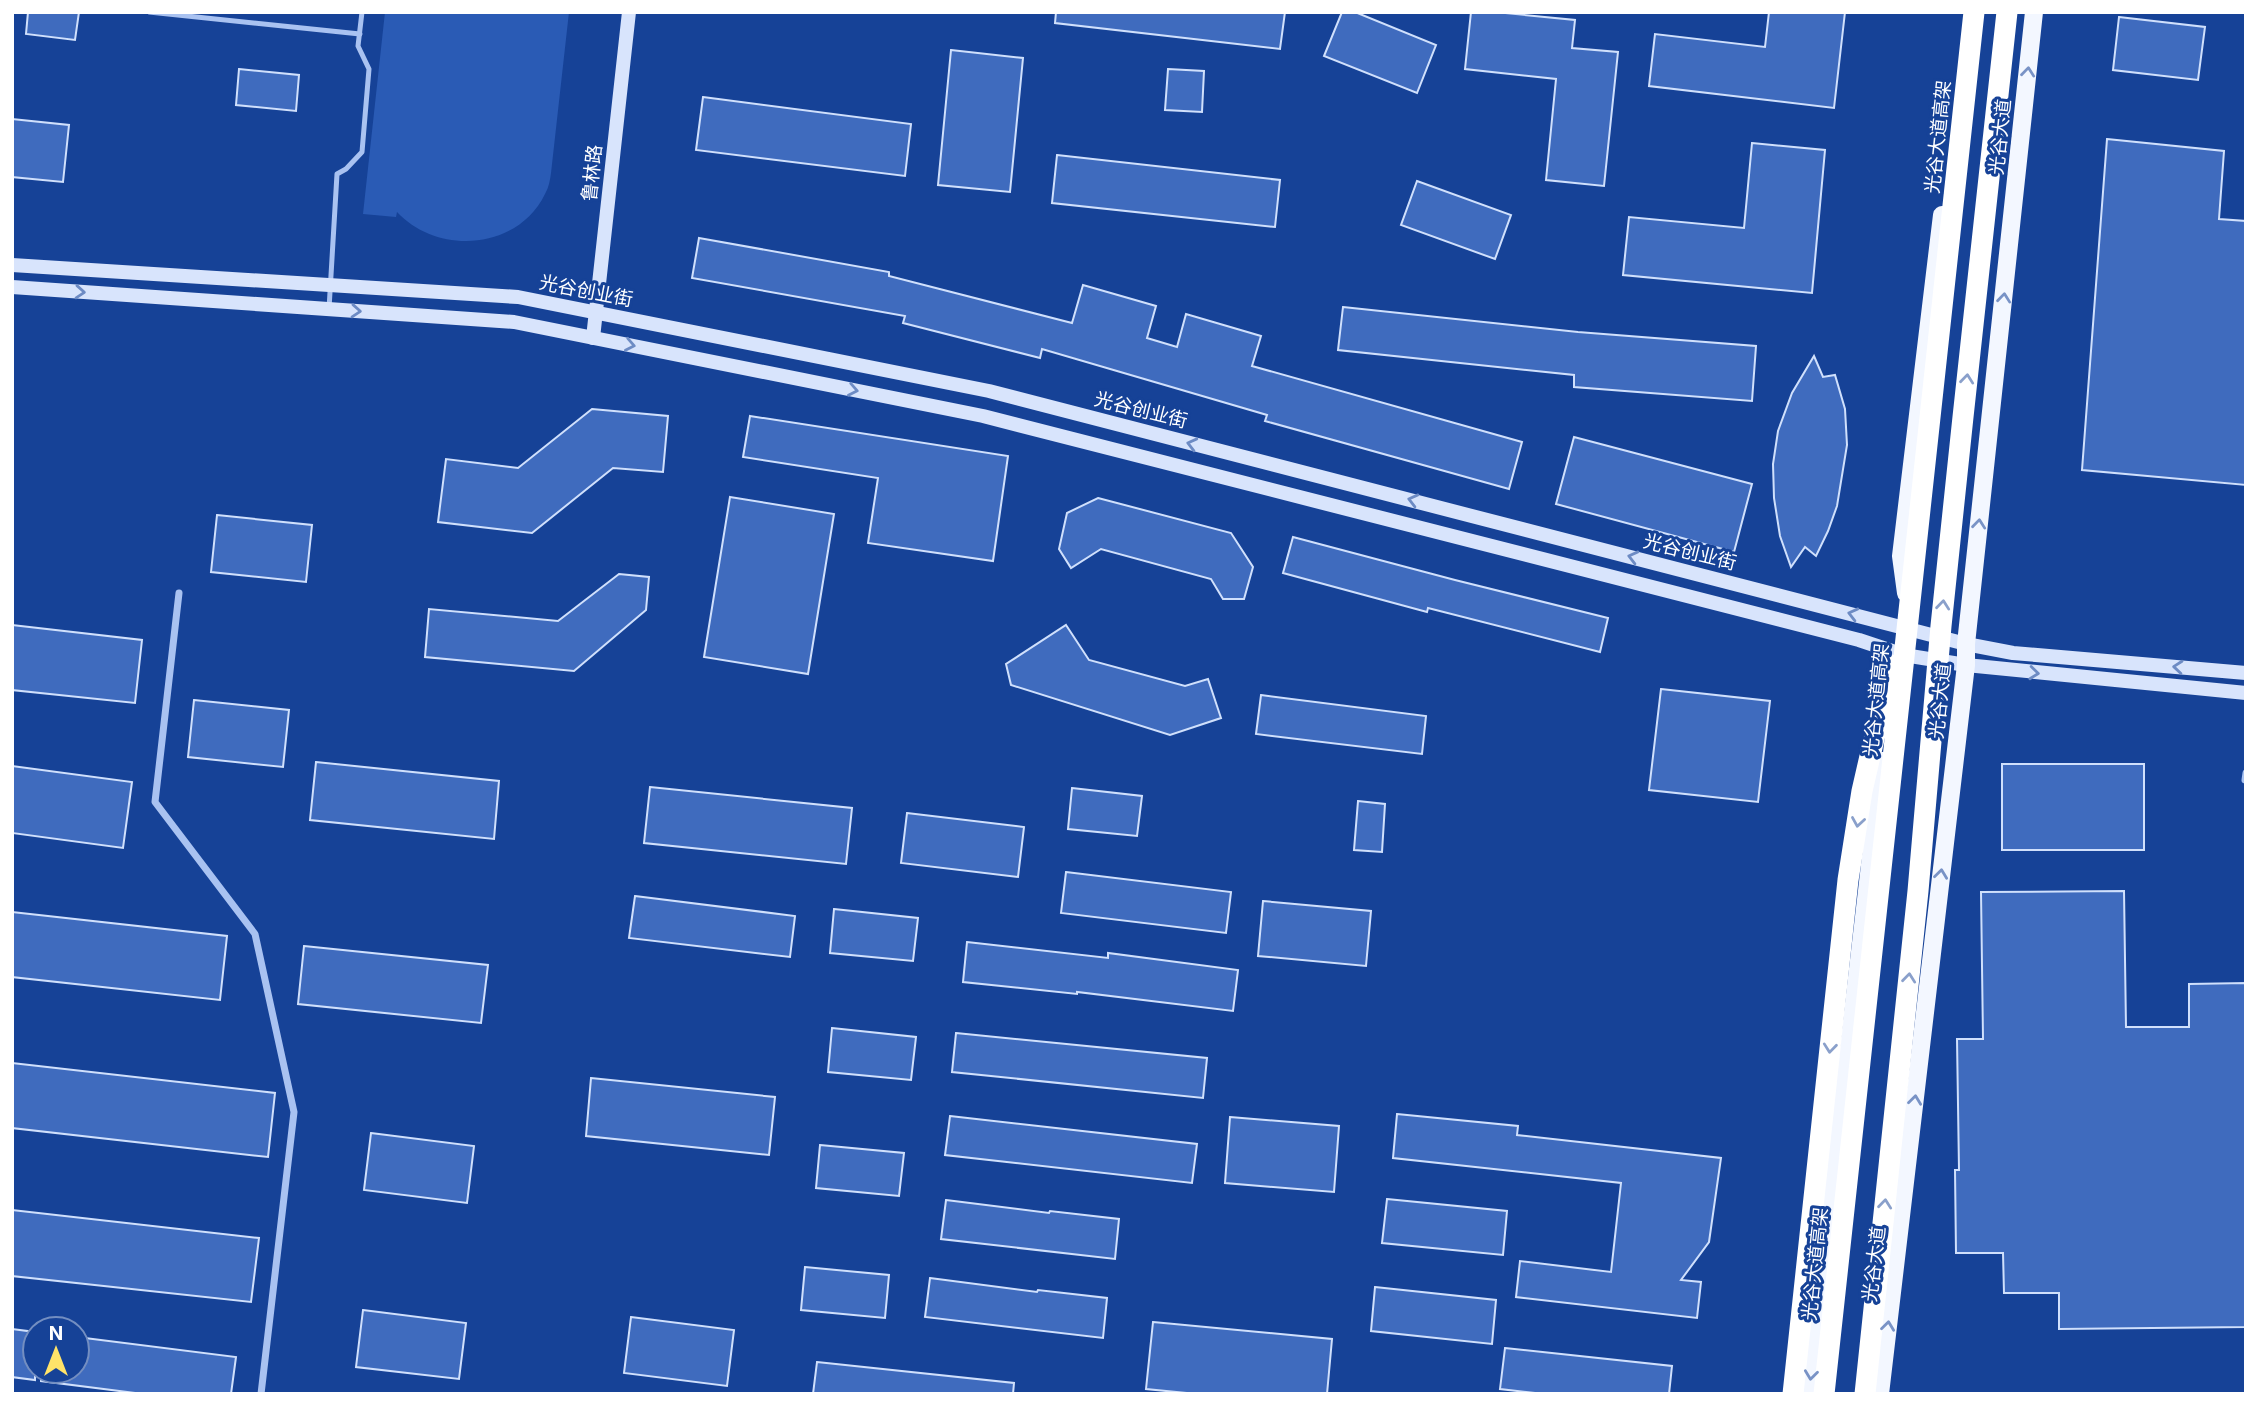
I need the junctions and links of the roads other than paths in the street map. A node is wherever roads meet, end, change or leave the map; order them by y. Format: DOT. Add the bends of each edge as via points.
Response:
graph roads {
  1 [pos="149,12"];
  2 [pos="362,12"];
  3 [pos="629,12"];
  4 [pos="1966,12"];
  5 [pos="1974,12"];
  6 [pos="2007,12"];
  7 [pos="2034,12"];
  8 [pos="360,34"];
  9 [pos="12,265"];
  10 [pos="331,284"];
  11 [pos="12,287"];
  12 [pos="329,309"];
  13 [pos="596,312"];
  14 [pos="593,338"];
  15 [pos="1914,564"];
  16 [pos="179,593"];
  17 [pos="1911,628"];
  18 [pos="1966,644"];
  19 [pos="1904,655"];
  20 [pos="1966,665"];
  21 [pos="2246,673"];
  22 [pos="2246,693"];
  23 [pos="2246,773"];
  24 [pos="2245,780"];
  25 [pos="261,1394"];
  26 [pos="1793,1394"];
  27 [pos="1809,1394"];
  28 [pos="1824,1394"];
  29 [pos="1865,1394"];
  30 [pos="1880,1394"];
  1 -- 8 [label="lane"];
  2 -- 8 [label="lane"];
  3 -- 13 [label="main road, 鲁林路"];
  4 -- 17 [label="main road" via="1901,556"];
  5 -- 15 [label="highway, 光谷大道高架"];
  29 -- 6 [label="highway, one-way"];
  18 -- 7 [label="main road, 光谷大道, one-way"];
  8 -- 10 [label="lane" via="358,46 369,69 362,152 337,174"];
  9 -- 10 [label="main road, 光谷创业街"];
  10 -- 12 [label="lane"];
  10 -- 13 [label="main road, 光谷创业街" via="517,297"];
  11 -- 12 [label="main road, one-way"];
  12 -- 14 [label="main road, one-way" via="514,322"];
  13 -- 14 [label="main road, 鲁林路"];
  17 -- 13 [label="main road, 光谷创业街, one-way" via="989,391"];
  14 -- 19 [label="main road, one-way" via="983,416"];
  15 -- 26 [label="highway, one-way" via="1863,791 1848,880"];
  15 -- 28 [label="highway, 光谷大道高架"];
  16 -- 25 [label="street" via="155,802 255,934 294,1112"];
  17 -- 18 [label="main road, 光谷创业街"];
  17 -- 19 [label="main road"];
  18 -- 20 [label="main road, 光谷大道"];
  21 -- 18 [label="main road, 光谷创业街, one-way" via="2013,653"];
  19 -- 20 [label="main road"];
  19 -- 27 [label="main road, one-way" via="1889,702"];
  20 -- 22 [label="main road, one-way"];
  30 -- 20 [label="main road, 光谷大道, one-way"];
  23 -- 24 [label="street"];
}
